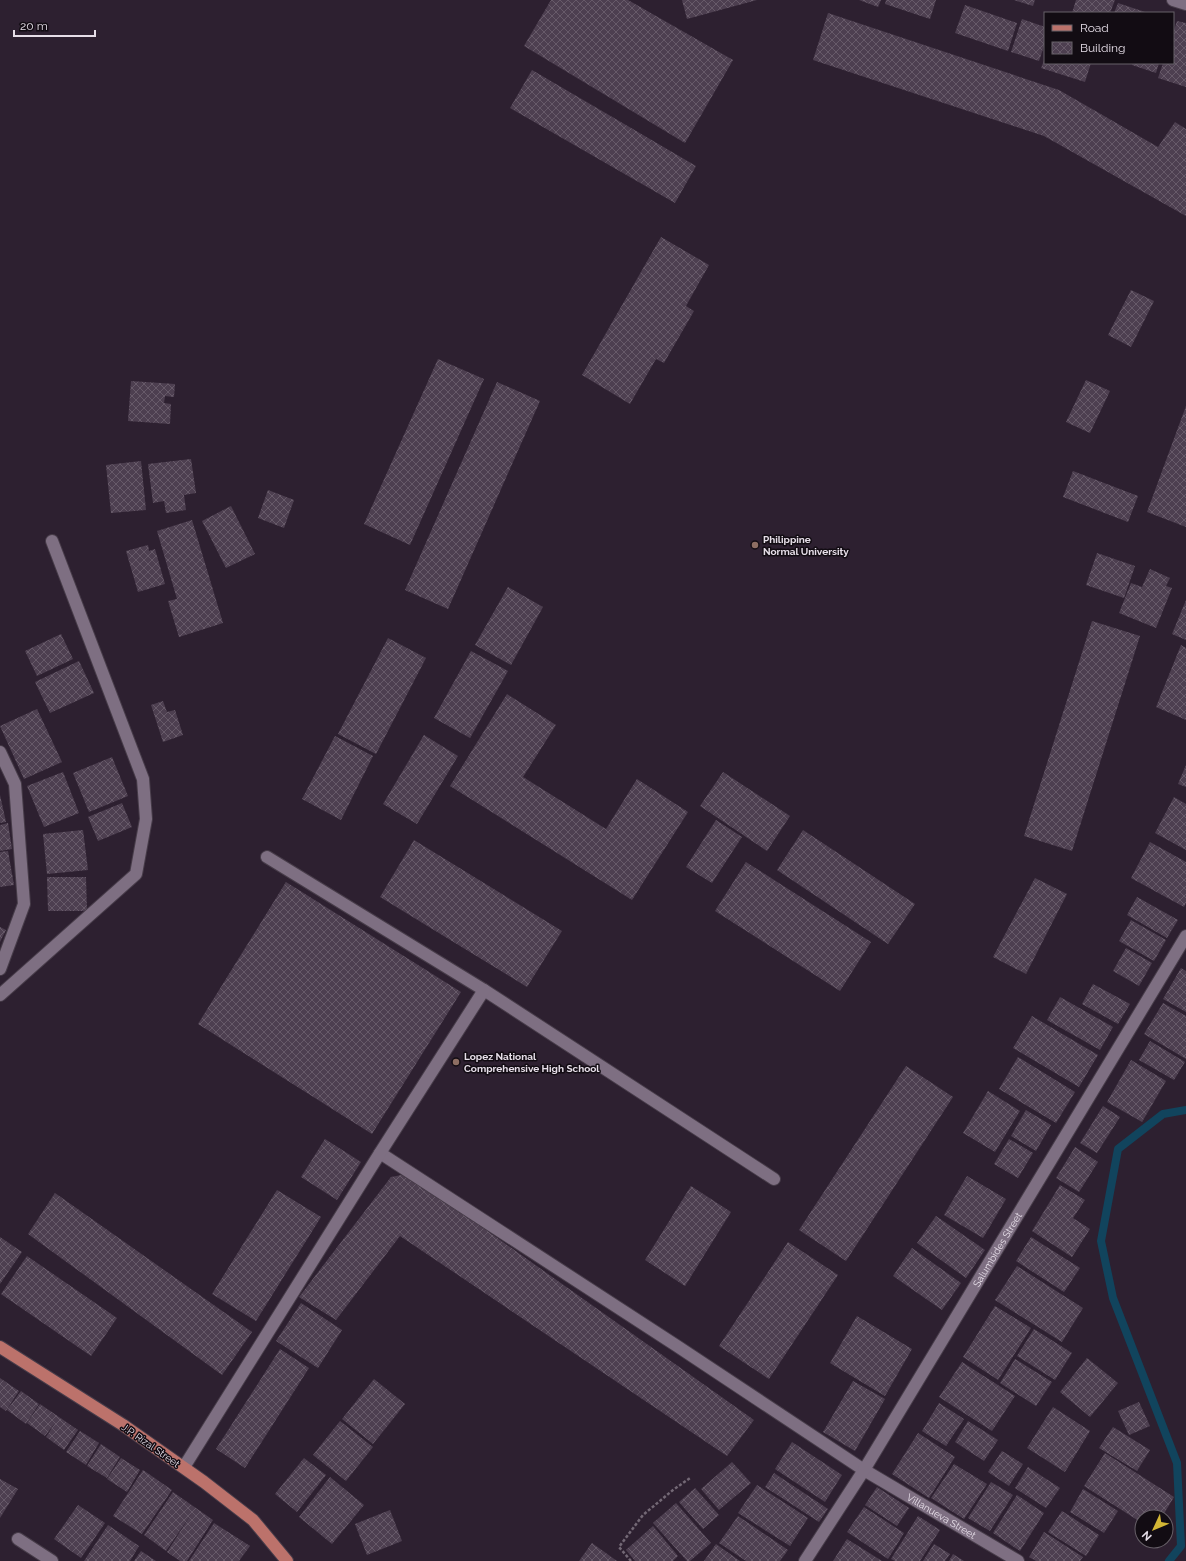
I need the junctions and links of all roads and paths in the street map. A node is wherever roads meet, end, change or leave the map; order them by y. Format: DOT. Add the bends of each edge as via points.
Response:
graph roads {
  1 [pos="1173,0"];
  2 [pos="1186,4"];
  3 [pos="52,541"];
  4 [pos="0,752"];
  5 [pos="267,856"];
  6 [pos="1186,936"];
  7 [pos="0,969"];
  8 [pos="484,990"];
  9 [pos="0,995"];
  10 [pos="380,1153"];
  11 [pos="774,1179"];
  12 [pos="0,1347"];
  13 [pos="184,1468"];
  14 [pos="864,1470"];
  15 [pos="690,1478"];
  16 [pos="18,1539"];
  17 [pos="1003,1558"];
  18 [pos="52,1561"];
  19 [pos="287,1561"];
  20 [pos="631,1561"];
  21 [pos="805,1561"];
  22 [pos="1018,1561"];
  1 -- 2 [label="street"];
  3 -- 9 [label="street" via="143,779 146,819 136,874"];
  4 -- 7 [label="street" via="16,784 24,904"];
  5 -- 8 [label="street"];
  6 -- 14 [label="street, Salumbides Street"];
  8 -- 10 [label="street"];
  8 -- 11 [label="street"];
  10 -- 13 [label="street"];
  10 -- 14 [label="street, Villanueva Street"];
  12 -- 13 [label="main road, J.P. Rizal Street" via="123,1425"];
  13 -- 19 [label="main road, J.P. Rizal Street" via="253,1520"];
  14 -- 17 [label="street, Villanueva Street"];
  14 -- 21 [label="street, Salumbides Street"];
  15 -- 20 [label="path" via="643,1515 619,1547"];
  16 -- 18 [label="street"];
  17 -- 22 [label="street, Villanueva Street"];
}
